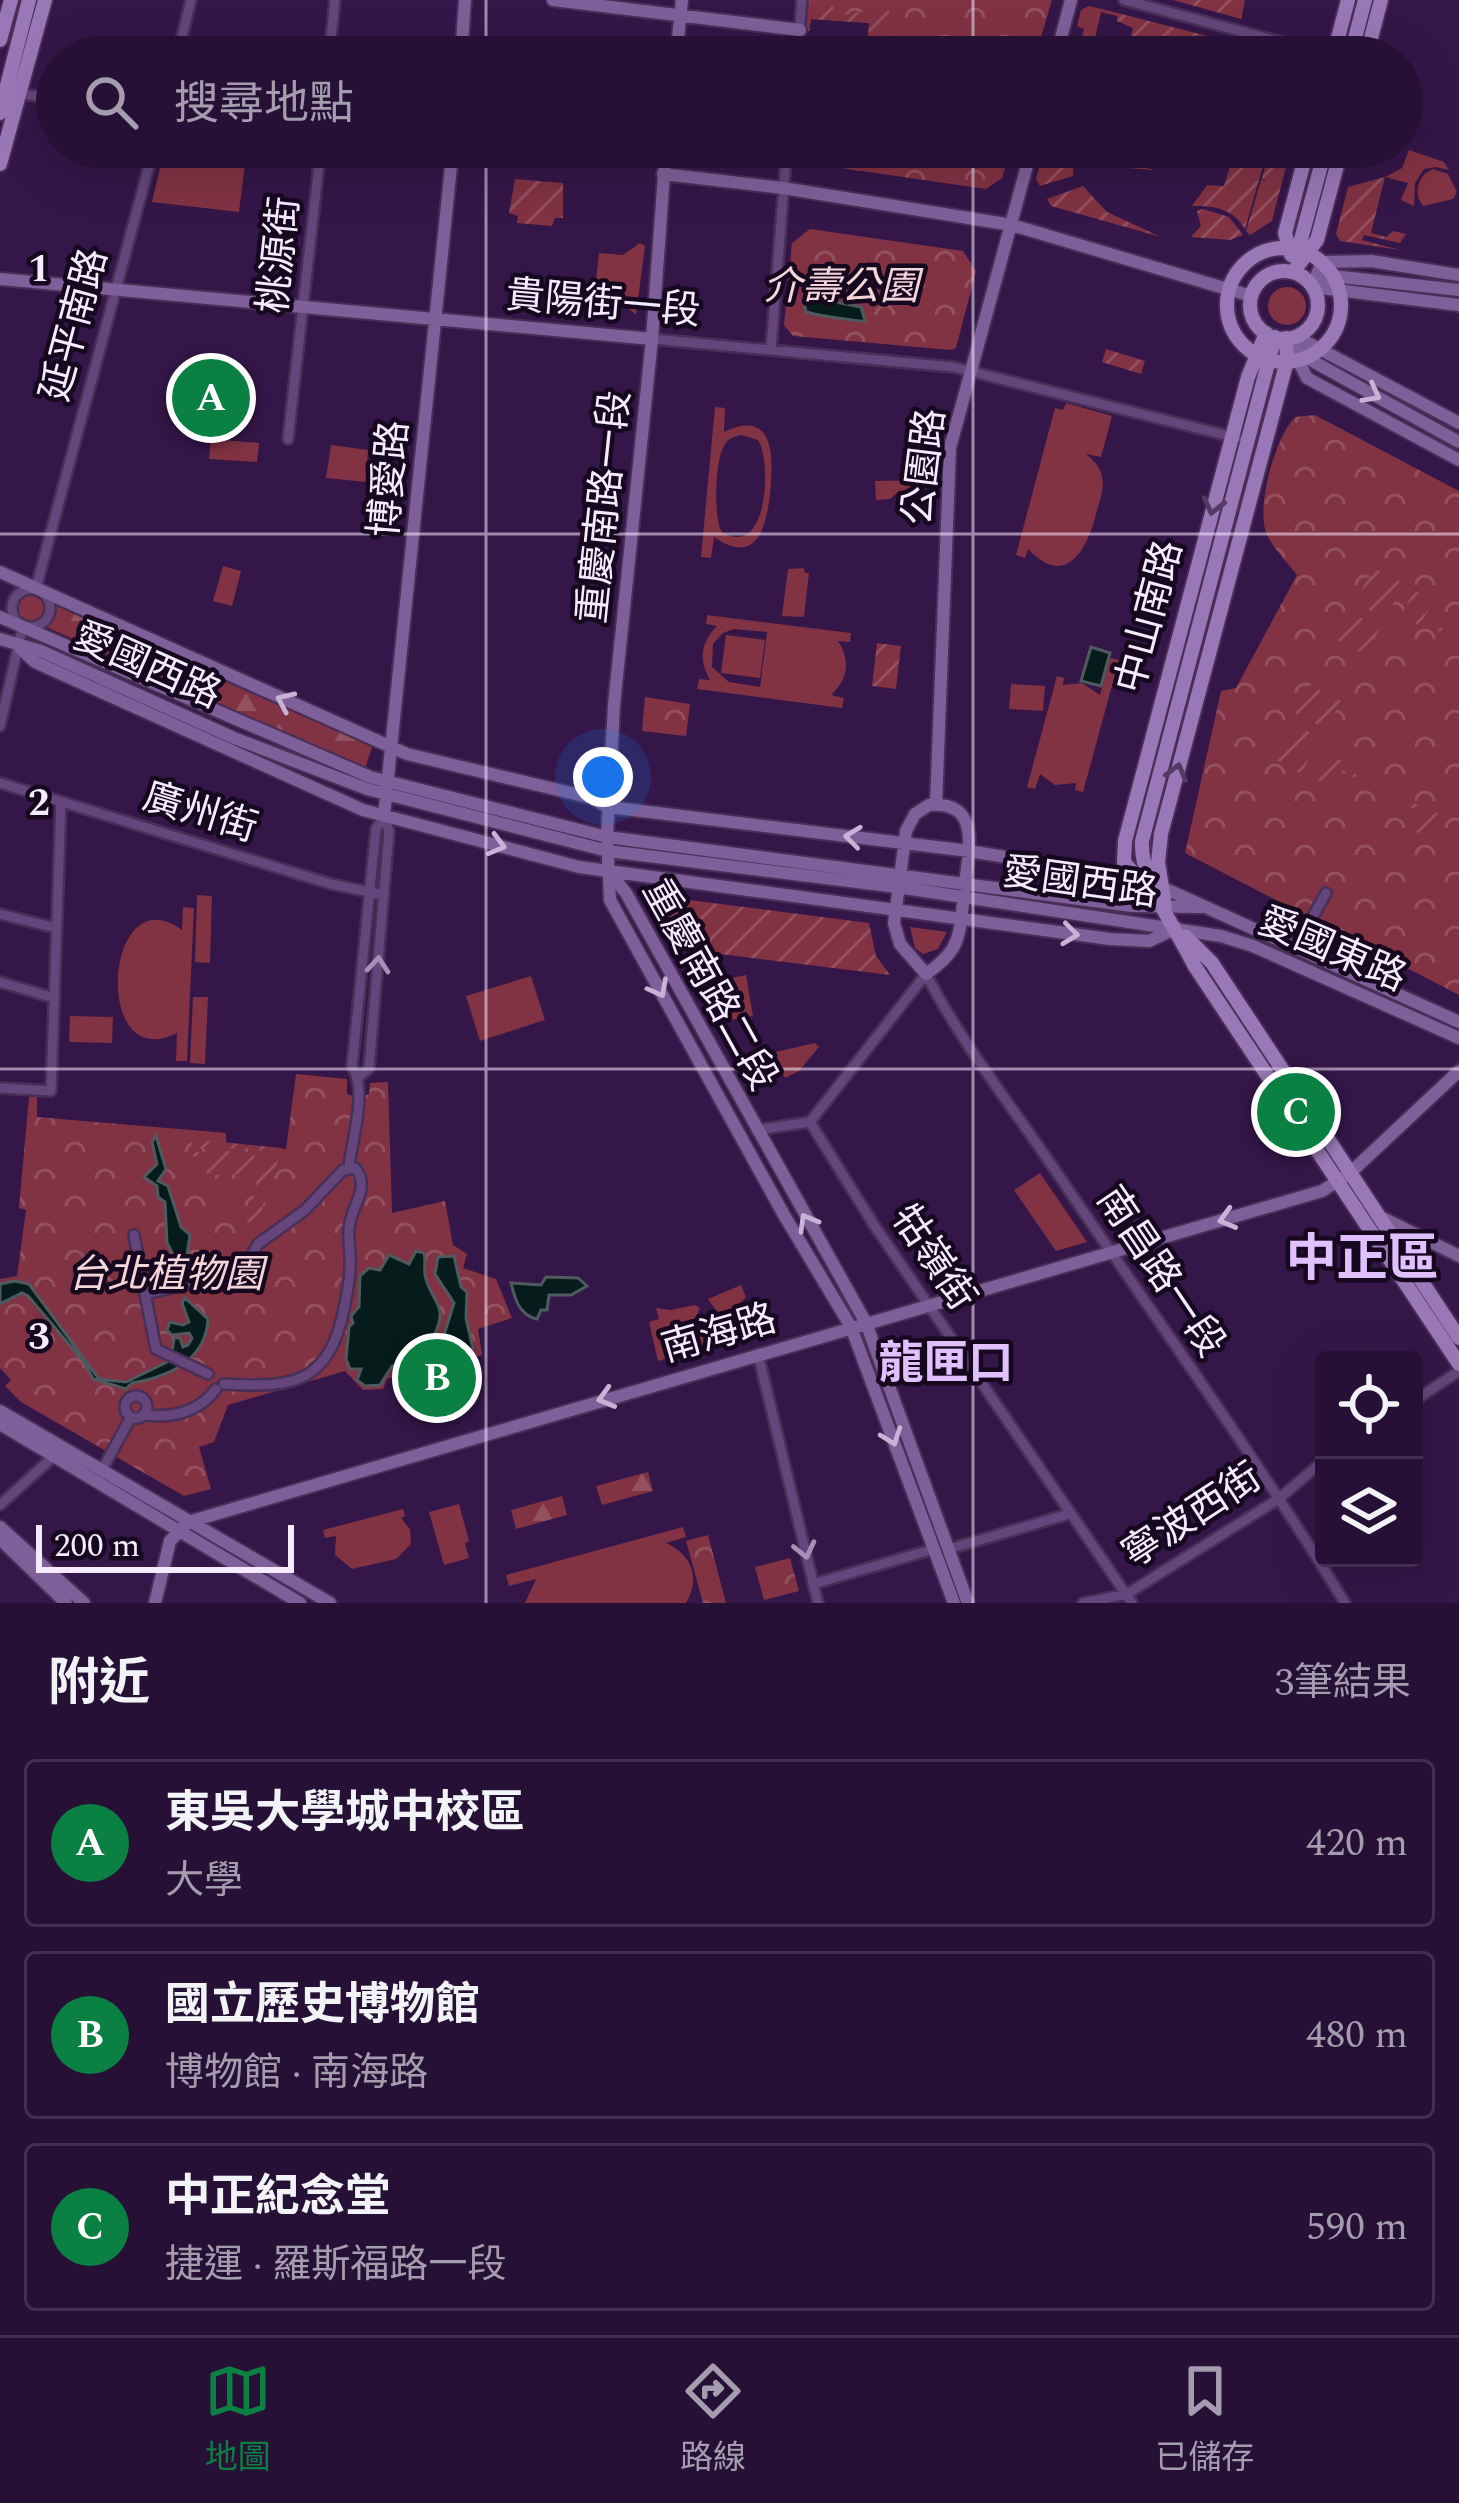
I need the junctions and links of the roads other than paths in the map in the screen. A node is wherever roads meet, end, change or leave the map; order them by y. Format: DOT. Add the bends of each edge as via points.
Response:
graph roads {
  1 [pos="11,0"];
  2 [pos="29,0"];
  3 [pos="45,0"];
  4 [pos="191,0"];
  5 [pos="334,0"];
  6 [pos="465,0"];
  7 [pos="554,0"];
  8 [pos="802,0"];
  9 [pos="1071,0"];
  10 [pos="1124,0"];
  11 [pos="1348,0"];
  12 [pos="1365,0"];
  13 [pos="1381,0"];
  14 [pos="681,7"];
  15 [pos="800,30"];
  16 [pos="182,36"];
  17 [pos="331,36"];
  18 [pos="462,36"];
  19 [pos="799,36"];
  20 [pos="1062,36"];
  21 [pos="1257,36"];
  22 [pos="1339,36"];
  23 [pos="1355,36"];
  24 [pos="1372,36"];
  25 [pos="0,40"];
  26 [pos="8,92"];
  27 [pos="0,113"];
  28 [pos="0,164"];
  29 [pos="148,168"];
  30 [pos="319,168"];
  31 [pos="451,168"];
  32 [pos="664,168"];
  33 [pos="785,168"];
  34 [pos="1027,168"];
  35 [pos="1302,168"];
  36 [pos="1320,168"];
  37 [pos="1336,168"];
  38 [pos="663,174"];
  39 [pos="783,188"];
  40 [pos="1012,225"];
  41 [pos="1298,250"];
  42 [pos="1322,262"];
  43 [pos="1293,272"];
  44 [pos="1459,275"];
  45 [pos="1333,276"];
  46 [pos="0,279"];
  47 [pos="1312,287"];
  48 [pos="115,288"];
  49 [pos="1229,289"];
  50 [pos="1459,290"];
  51 [pos="1340,292"];
  52 [pos="1251,296"];
  53 [pos="1459,305"];
  54 [pos="305,308"];
  55 [pos="435,318"];
  56 [pos="1281,336"];
  57 [pos="652,339"];
  58 [pos="1320,349"];
  59 [pos="771,350"];
  60 [pos="1263,356"];
  61 [pos="1296,360"];
  62 [pos="970,370"];
  63 [pos="1459,423"];
  64 [pos="1240,438"];
  65 [pos="288,439"];
  66 [pos="1457,442"];
  67 [pos="1265,444"];
  68 [pos="1459,460"];
  69 [pos="0,572"];
  70 [pos="36,588"];
  71 [pos="0,617"];
  72 [pos="23,627"];
  73 [pos="0,639"];
  74 [pos="19,647"];
  75 [pos="0,726"];
  76 [pos="392,748"];
  77 [pos="0,783"];
  78 [pos="387,788"];
  79 [pos="61,802"];
  80 [pos="936,804"];
  81 [pos="608,807"];
  82 [pos="384,816"];
  83 [pos="904,843"];
  84 [pos="608,844"];
  85 [pos="969,851"];
  86 [pos="610,873"];
  87 [pos="1141,878"];
  88 [pos="898,881"];
  89 [pos="1165,886"];
  90 [pos="964,890"];
  91 [pos="370,893"];
  92 [pos="1326,893"];
  93 [pos="384,895"];
  94 [pos="1165,906"];
  95 [pos="1202,907"];
  96 [pos="895,910"];
  97 [pos="0,914"];
  98 [pos="961,920"];
  99 [pos="56,928"];
  100 [pos="1177,928"];
  101 [pos="1306,929"];
  102 [pos="926,974"];
  103 [pos="0,982"];
  104 [pos="54,998"];
  105 [pos="1459,1022"];
  106 [pos="1459,1038"];
  107 [pos="1459,1072"];
  108 [pos="359,1077"];
  109 [pos="0,1088"];
  110 [pos="810,1122"];
  111 [pos="756,1130"];
  112 [pos="349,1167"];
  113 [pos="1344,1178"];
  114 [pos="1378,1215"];
  115 [pos="134,1235"];
  116 [pos="1112,1254"];
  117 [pos="1459,1256"];
  118 [pos="145,1294"];
  119 [pos="929,1306"];
  120 [pos="859,1325"];
  121 [pos="1459,1338"];
  122 [pos="758,1354"];
  123 [pos="1459,1368"];
  124 [pos="208,1374"];
  125 [pos="1423,1394"];
  126 [pos="0,1411"];
  127 [pos="144,1415"];
  128 [pos="130,1418"];
  129 [pos="0,1424"];
  130 [pos="54,1456"];
  131 [pos="1315,1468"];
  132 [pos="102,1470"];
  133 [pos="1280,1498"];
  134 [pos="0,1505"];
  135 [pos="1069,1514"];
  136 [pos="182,1526"];
  137 [pos="0,1527"];
  138 [pos="0,1539"];
  139 [pos="941,1549"];
  140 [pos="813,1584"];
  141 [pos="1130,1598"];
  142 [pos="66,1603"];
  143 [pos="84,1603"];
  144 [pos="155,1603"];
  145 [pos="300,1603"];
  146 [pos="331,1603"];
  147 [pos="818,1603"];
  148 [pos="954,1603"];
  149 [pos="968,1603"];
  150 [pos="1083,1603"];
  151 [pos="1345,1603"];
  1 -- 25 [label="main road"];
  2 -- 26 [label="main road"];
  3 -- 26 [label="main road"];
  4 -- 16 [label="street"];
  5 -- 17 [label="street"];
  6 -- 18 [label="street"];
  7 -- 14 [label="street"];
  8 -- 15 [label="street"];
  9 -- 20 [label="street"];
  10 -- 21 [label="street"];
  11 -- 22 [label="main road"];
  12 -- 23 [label="main road"];
  13 -- 24 [label="main road"];
  14 -- 15 [label="street"];
  15 -- 19 [label="street"];
  26 -- 27 [label="main road"];
  26 -- 28 [label="main road"];
  29 -- 48 [label="street, 延平南路"];
  30 -- 54 [label="street, 桃源街"];
  31 -- 55 [label="street, 博愛路"];
  32 -- 38 [label="street, 重慶南路一段"];
  33 -- 39 [label="street"];
  34 -- 40 [label="street, 公園路"];
  35 -- 41 [label="main road" via="1285,232"];
  36 -- 41 [label="main road"];
  37 -- 41 [label="main road" via="1317,240"];
  38 -- 39 [label="street"];
  38 -- 57 [label="street, 重慶南路一段"];
  39 -- 40 [label="street"];
  39 -- 59 [label="street"];
  40 -- 49 [label="street"];
  40 -- 62 [label="street, 公園路"];
  41 -- 42 [label="main road"];
  41 -- 43 [label="main road"];
  41 -- 49 [label="main road" via="1255,256"];
  42 -- 44 [label="street"];
  42 -- 45 [label="main road"];
  42 -- 47 [label="street"];
  43 -- 47 [label="main road"];
  43 -- 52 [label="main road" via="1267,276"];
  45 -- 47 [label="street"];
  45 -- 50 [label="street"];
  45 -- 51 [label="main road"];
  46 -- 48 [label="street, 貴陽街一段"];
  47 -- 51 [label="street"];
  47 -- 56 [label="main road" via="1317,313 1309,327"];
  48 -- 54 [label="street, 貴陽街一段"];
  48 -- 70 [label="street, 延平南路"];
  49 -- 52 [label="street"];
  49 -- 60 [label="main road" via="1231,325"];
  51 -- 53 [label="street"];
  51 -- 58 [label="main road" via="1339,319"];
  52 -- 56 [label="main road" via="1252,317"];
  54 -- 55 [label="street, 貴陽街一段"];
  54 -- 65 [label="street, 桃源街"];
  55 -- 57 [label="street, 貴陽街一段"];
  55 -- 76 [label="street, 博愛路"];
  56 -- 58 [label="street"];
  56 -- 60 [label="main road, 中山南路"];
  56 -- 61 [label="main road, 中山南路"];
  57 -- 59 [label="street, 貴陽街一段"];
  57 -- 81 [label="street, 重慶南路一段"];
  58 -- 61 [label="main road"];
  58 -- 63 [label="street"];
  59 -- 62 [label="street, 貴陽街一段"];
  60 -- 61 [label="main road"];
  60 -- 64 [label="main road, 中山南路"];
  61 -- 66 [label="street, one-way"];
  61 -- 67 [label="main road, 中山南路"];
  61 -- 68 [label="street" via="1307,378"];
  62 -- 64 [label="street, 貴陽街一段"];
  62 -- 80 [label="street, 公園路" via="949,460"];
  64 -- 67 [label="street, 貴陽街一段"];
  64 -- 87 [label="main road, 中山南路" via="1125,842 1124,862"];
  89 -- 67 [label="main road, 中山南路, one-way" via="1161,834"];
  69 -- 70 [label="street, 愛國西路"];
  70 -- 72 [label="street" via="14,601 11,611"];
  70 -- 72 [label="street" via="48,615"];
  76 -- 70 [label="street, 愛國西路, one-way"];
  71 -- 72 [label="street, 愛國西路"];
  72 -- 74 [label="street"];
  72 -- 78 [label="street, 愛國西路"];
  73 -- 74 [label="street, 愛國西路"];
  74 -- 75 [label="street"];
  74 -- 78 [label="street, 愛國西路" via="234,738"];
  74 -- 82 [label="street, 愛國西路" via="35,662"];
  76 -- 78 [label="street, 博愛路"];
  76 -- 81 [label="street, 愛國西路"];
  77 -- 79 [label="street, 廣州街"];
  78 -- 82 [label="street, 博愛路"];
  78 -- 84 [label="street, 愛國西路"];
  79 -- 91 [label="street, 廣州街"];
  79 -- 99 [label="street"];
  80 -- 83 [label="street" via="914,814"];
  80 -- 85 [label="street" via="964,819"];
  83 -- 81 [label="street, 愛國西路, one-way"];
  81 -- 84 [label="street, 重慶南路一段"];
  82 -- 86 [label="street, 愛國西路, one-way"];
  82 -- 91 [label="street, 博愛路"];
  82 -- 93 [label="street, 博愛路"];
  83 -- 85 [label="street, 愛國西路"];
  83 -- 88 [label="street"];
  84 -- 86 [label="street, 重慶南路一段"];
  84 -- 88 [label="street, 愛國西路"];
  85 -- 87 [label="street, 愛國西路"];
  85 -- 90 [label="street"];
  86 -- 96 [label="street, 愛國西路"];
  86 -- 111 [label="street, 重慶南路二段"];
  86 -- 120 [label="street, 重慶南路二段, one-way" via="612,904 784,1215"];
  87 -- 89 [label="street, 愛國東路"];
  87 -- 94 [label="main road, 中山南路"];
  88 -- 90 [label="street, 愛國西路"];
  88 -- 96 [label="street"];
  89 -- 94 [label="main road, 中山南路"];
  89 -- 95 [label="street, 愛國東路"];
  90 -- 94 [label="street, 愛國西路"];
  90 -- 98 [label="street"];
  90 -- 100 [label="street, 愛國西路"];
  91 -- 93 [label="street, 廣州街"];
  91 -- 108 [label="street, 博愛路" via="352,1066"];
  92 -- 101 [label="street"];
  108 -- 93 [label="street, 博愛路, one-way" via="369,1068"];
  94 -- 95 [label="street, 愛國東路"];
  94 -- 100 [label="main road, 中山南路"];
  95 -- 105 [label="street, 愛國東路"];
  96 -- 98 [label="street, 愛國西路"];
  96 -- 102 [label="street" via="899,944"];
  97 -- 99 [label="street"];
  98 -- 100 [label="street, 愛國西路, one-way" via="1148,941"];
  98 -- 102 [label="street" via="955,945"];
  99 -- 104 [label="street"];
  100 -- 106 [label="street, 愛國東路" via="1253,946"];
  100 -- 113 [label="main road, 中山南路" via="1212,963"];
  102 -- 110 [label="street"];
  102 -- 116 [label="street, 南昌路一段"];
  103 -- 104 [label="street"];
  104 -- 109 [label="street" via="51,1090"];
  107 -- 113 [label="street"];
  108 -- 112 [label="street"];
  110 -- 111 [label="street"];
  110 -- 119 [label="street, 牯嶺街"];
  120 -- 111 [label="street, 重慶南路二段, one-way"];
  112 -- 118 [label="street" via="258,1244 237,1281"];
  112 -- 127 [label="street" via="363,1182 350,1220 350,1276 333,1350 291,1382 220,1387 183,1413"];
  113 -- 114 [label="main road"];
  113 -- 116 [label="street, 南海路, one-way"];
  113 -- 123 [label="main road"];
  114 -- 117 [label="street"];
  114 -- 121 [label="main road"];
  115 -- 118 [label="street"];
  116 -- 119 [label="street, 南海路"];
  116 -- 133 [label="street, 南昌路一段"];
  118 -- 124 [label="street" via="156,1349"];
  119 -- 120 [label="street, 南海路"];
  119 -- 135 [label="street, 牯嶺街"];
  120 -- 122 [label="street, 南海路"];
  120 -- 139 [label="street, 重慶南路二段"];
  122 -- 136 [label="street, 南海路, one-way"];
  122 -- 140 [label="street, one-way"];
  123 -- 125 [label="street"];
  126 -- 132 [label="street"];
  127 -- 128 [label="street"];
  127 -- 128 [label="street" via="145,1401 135,1396 125,1405"];
  128 -- 132 [label="street"];
  129 -- 130 [label="street"];
  130 -- 134 [label="street"];
  130 -- 136 [label="street"];
  131 -- 133 [label="street, 寧波西街"];
  132 -- 136 [label="street"];
  133 -- 141 [label="street, 寧波西街"];
  133 -- 151 [label="street, 南昌路一段"];
  135 -- 139 [label="street"];
  135 -- 141 [label="street, 牯嶺街"];
  136 -- 144 [label="street" via="170,1541"];
  136 -- 145 [label="street"];
  136 -- 146 [label="street"];
  137 -- 143 [label="street"];
  138 -- 142 [label="street"];
  139 -- 140 [label="street"];
  139 -- 148 [label="street, 重慶南路二段"];
  139 -- 149 [label="street, 重慶南路二段"];
  140 -- 147 [label="street"];
  141 -- 150 [label="street, 寧波西街"];
}
